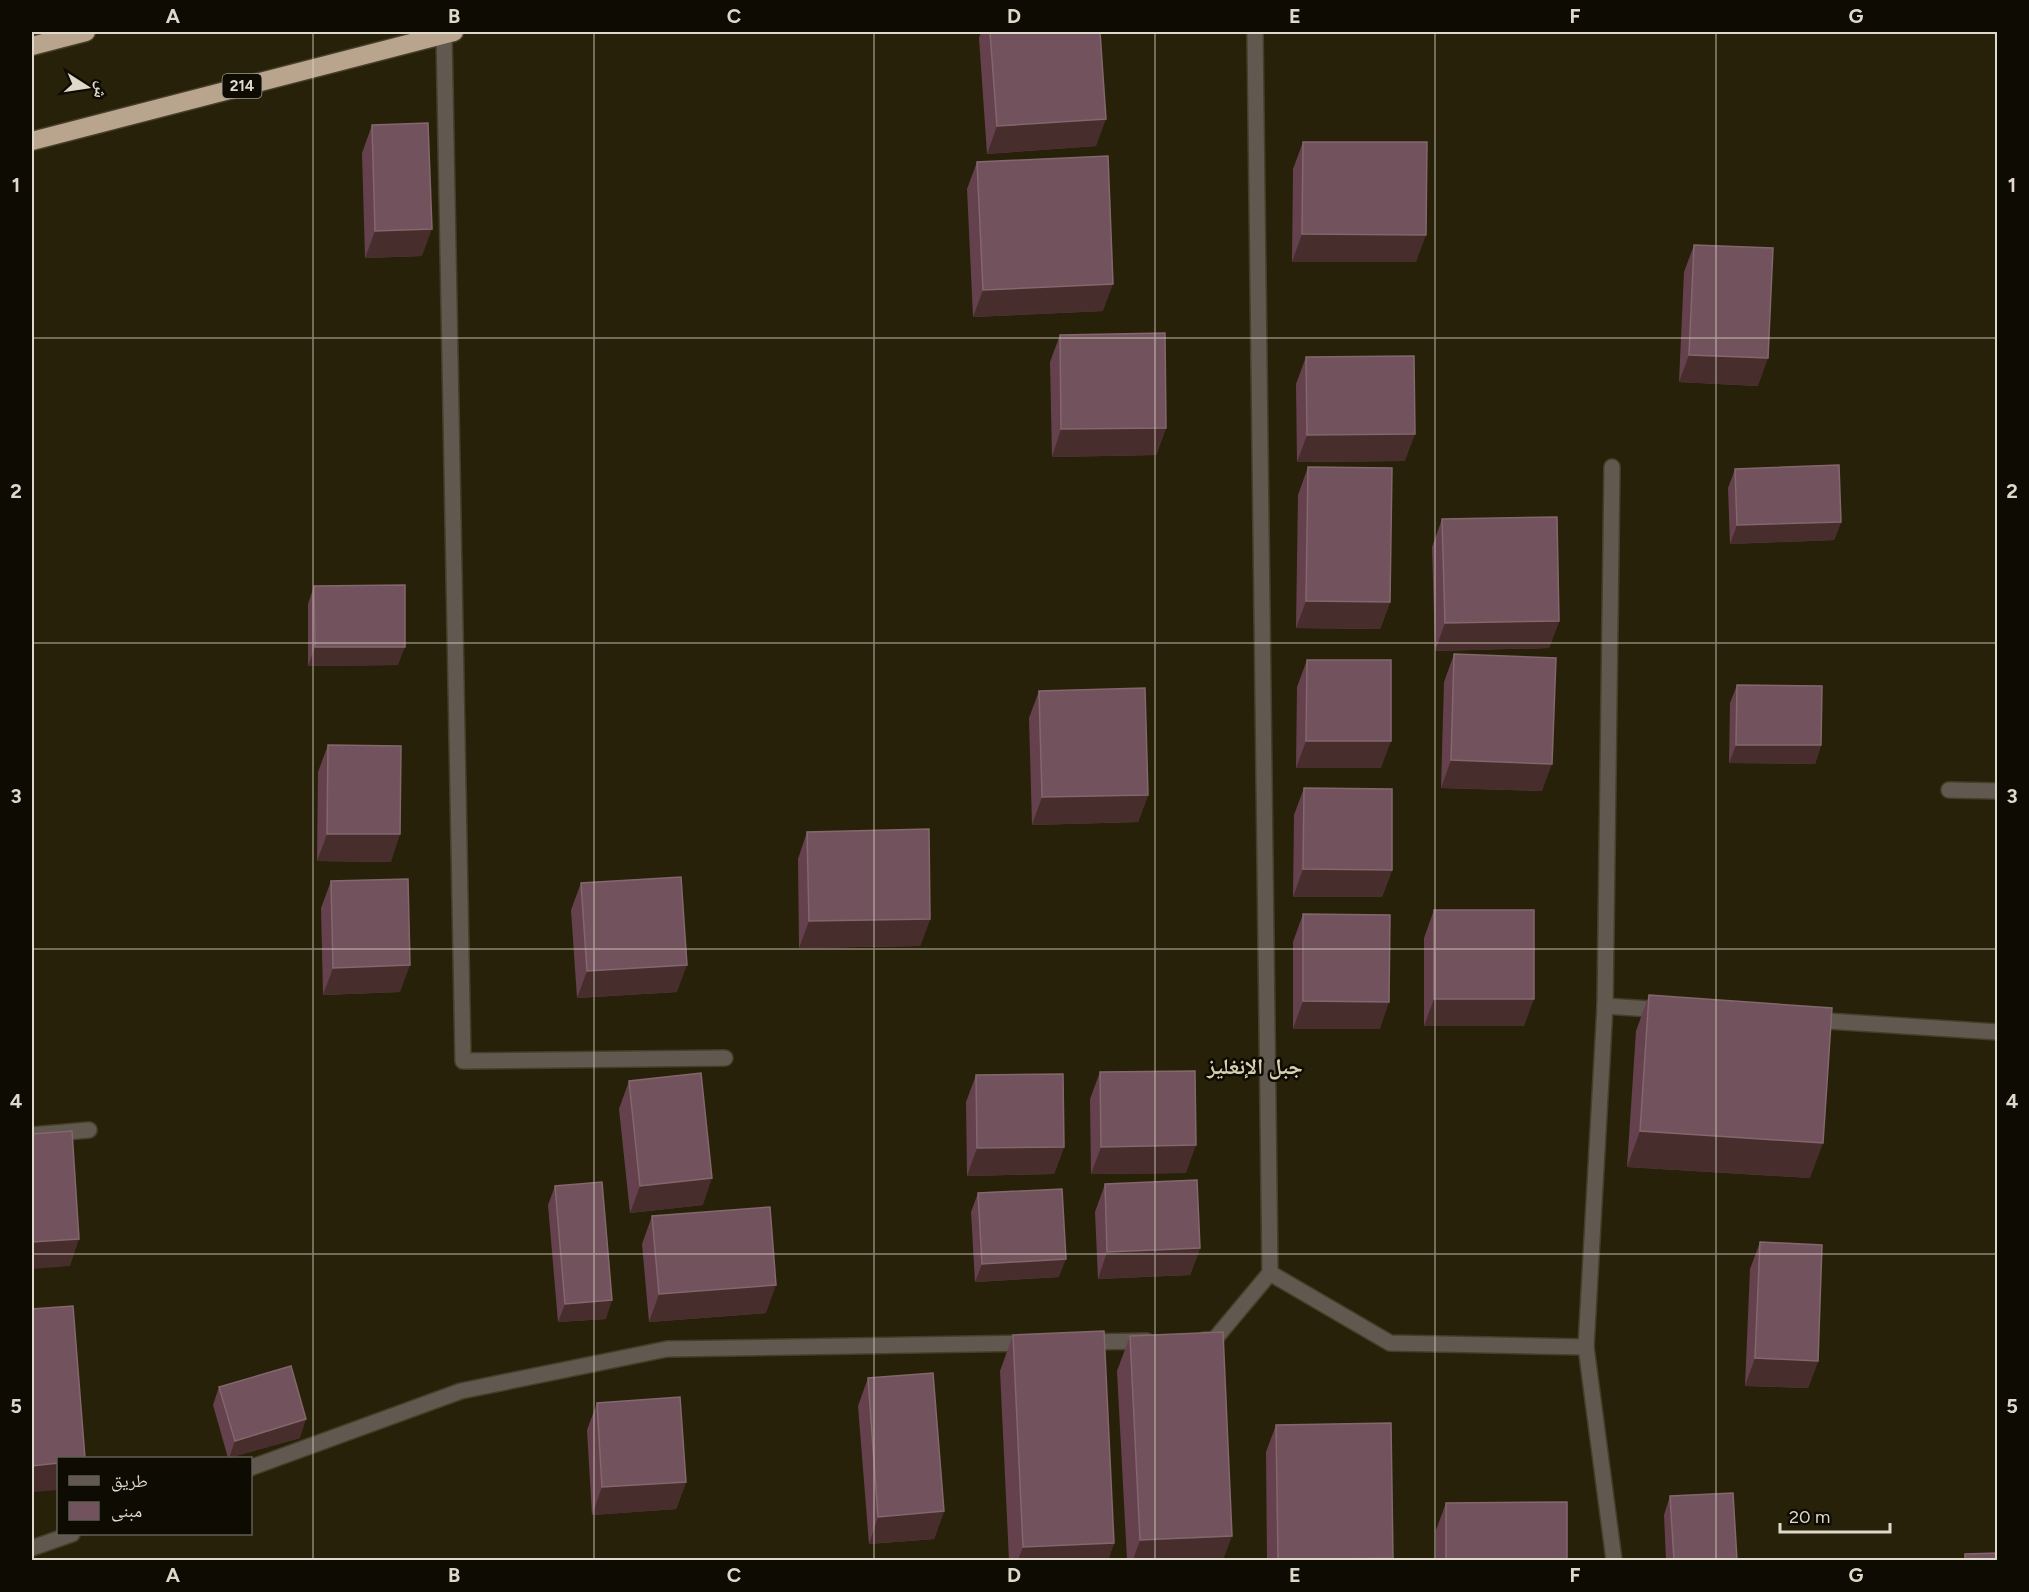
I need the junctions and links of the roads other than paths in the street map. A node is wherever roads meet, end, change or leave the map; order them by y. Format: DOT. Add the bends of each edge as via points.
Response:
graph roads {
  1 [pos="86,32"];
  2 [pos="449,32"];
  3 [pos="1255,32"];
  4 [pos="32,46"];
  5 [pos="32,141"];
  6 [pos="1612,467"];
  7 [pos="1948,790"];
  8 [pos="1998,791"];
  9 [pos="1605,1006"];
  10 [pos="1676,1011"];
  11 [pos="1795,1019"];
  12 [pos="1998,1032"];
  13 [pos="725,1058"];
  14 [pos="88,1130"];
  15 [pos="32,1135"];
  16 [pos="1270,1273"];
  17 [pos="1190,1340"];
  18 [pos="1166,1341"];
  19 [pos="1070,1342"];
  20 [pos="1046,1343"];
  21 [pos="1586,1347"];
  22 [pos="252,1467"];
  23 [pos="67,1535"];
  24 [pos="32,1548"];
  25 [pos="1614,1560"];
  1 -- 4 [label="highway"];
  2 -- 5 [label="highway, 214"];
  2 -- 13 [label="street" via="463,1061"];
  3 -- 16 [label="street"];
  6 -- 9 [label="street"];
  7 -- 8 [label="street"];
  9 -- 10 [label="street"];
  9 -- 21 [label="street"];
  11 -- 12 [label="street"];
  14 -- 15 [label="street"];
  16 -- 17 [label="street" via="1214,1340"];
  16 -- 21 [label="street" via="1390,1343"];
  18 -- 19 [label="street"];
  20 -- 22 [label="street" via="667,1349 461,1391"];
  21 -- 25 [label="street"];
  23 -- 24 [label="street"];
}
